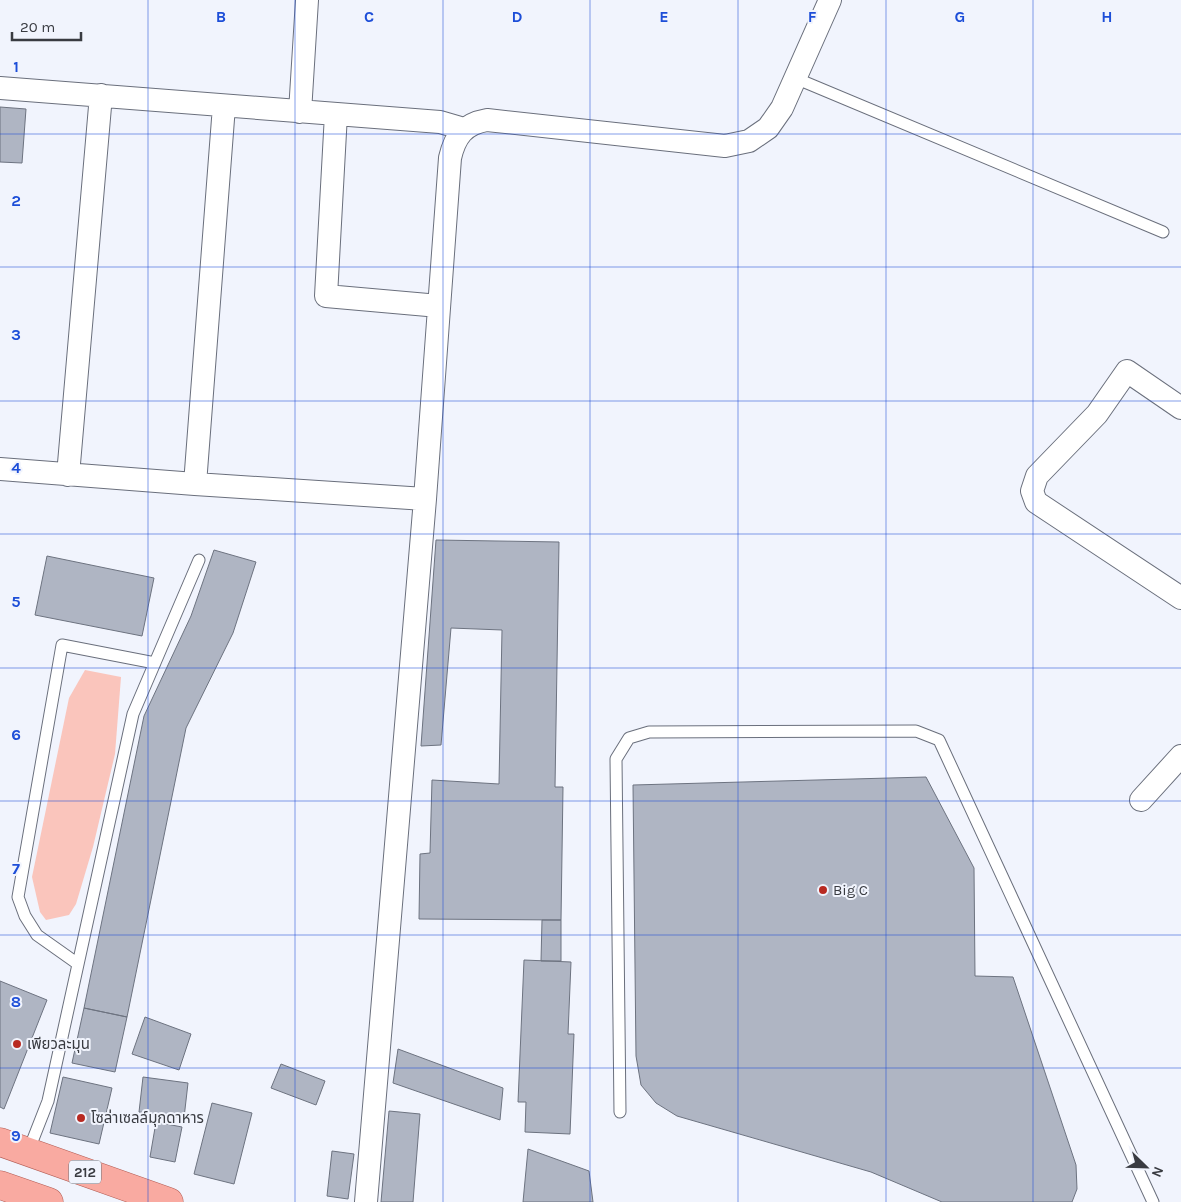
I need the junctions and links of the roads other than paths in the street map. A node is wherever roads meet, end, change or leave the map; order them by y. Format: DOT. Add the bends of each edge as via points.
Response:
graph roads {
  1 [pos="307,0"];
  2 [pos="830,0"];
  3 [pos="795,78"];
  4 [pos="0,88"];
  5 [pos="101,96"];
  6 [pos="224,106"];
  7 [pos="300,112"];
  8 [pos="336,114"];
  9 [pos="464,129"];
  10 [pos="1163,232"];
  11 [pos="439,306"];
  12 [pos="1181,408"];
  13 [pos="0,469"];
  14 [pos="68,475"];
  15 [pos="196,484"];
  16 [pos="425,499"];
  17 [pos="199,560"];
  18 [pos="1181,598"];
  19 [pos="154,663"];
  20 [pos="1181,756"];
  21 [pos="1141,800"];
  22 [pos="78,964"];
  23 [pos="620,1112"];
  24 [pos="0,1142"];
  25 [pos="28,1152"];
  26 [pos="0,1185"];
  27 [pos="49,1202"];
  28 [pos="169,1202"];
  29 [pos="366,1202"];
  30 [pos="1152,1202"];
  1 -- 7 [label="street"];
  2 -- 3 [label="street"];
  3 -- 9 [label="street" via="782,108 768,128 749,141 725,146 487,120"];
  3 -- 10 [label="lane"];
  4 -- 5 [label="street"];
  5 -- 6 [label="street"];
  5 -- 14 [label="street"];
  6 -- 7 [label="street"];
  6 -- 15 [label="street"];
  7 -- 8 [label="street"];
  8 -- 9 [label="street" via="440,122"];
  8 -- 11 [label="street" via="326,296"];
  9 -- 11 [label="street" via="452,147 450,158"];
  11 -- 16 [label="street"];
  12 -- 18 [label="street" via="1127,371 1097,414 1038,476 1032,491 1036,502"];
  13 -- 14 [label="street"];
  14 -- 15 [label="street"];
  15 -- 16 [label="street"];
  16 -- 29 [label="street"];
  17 -- 19 [label="lane"];
  19 -- 22 [label="lane" via="132,714"];
  19 -- 22 [label="lane" via="62,645 18,896 37,935"];
  20 -- 21 [label="street"];
  22 -- 25 [label="lane" via="48,1101"];
  23 -- 30 [label="lane" via="616,759 629,738 649,732 916,731 939,740"];
  24 -- 25 [label="main road, 212"];
  25 -- 28 [label="main road, 212"];
  26 -- 27 [label="main road"];
}
